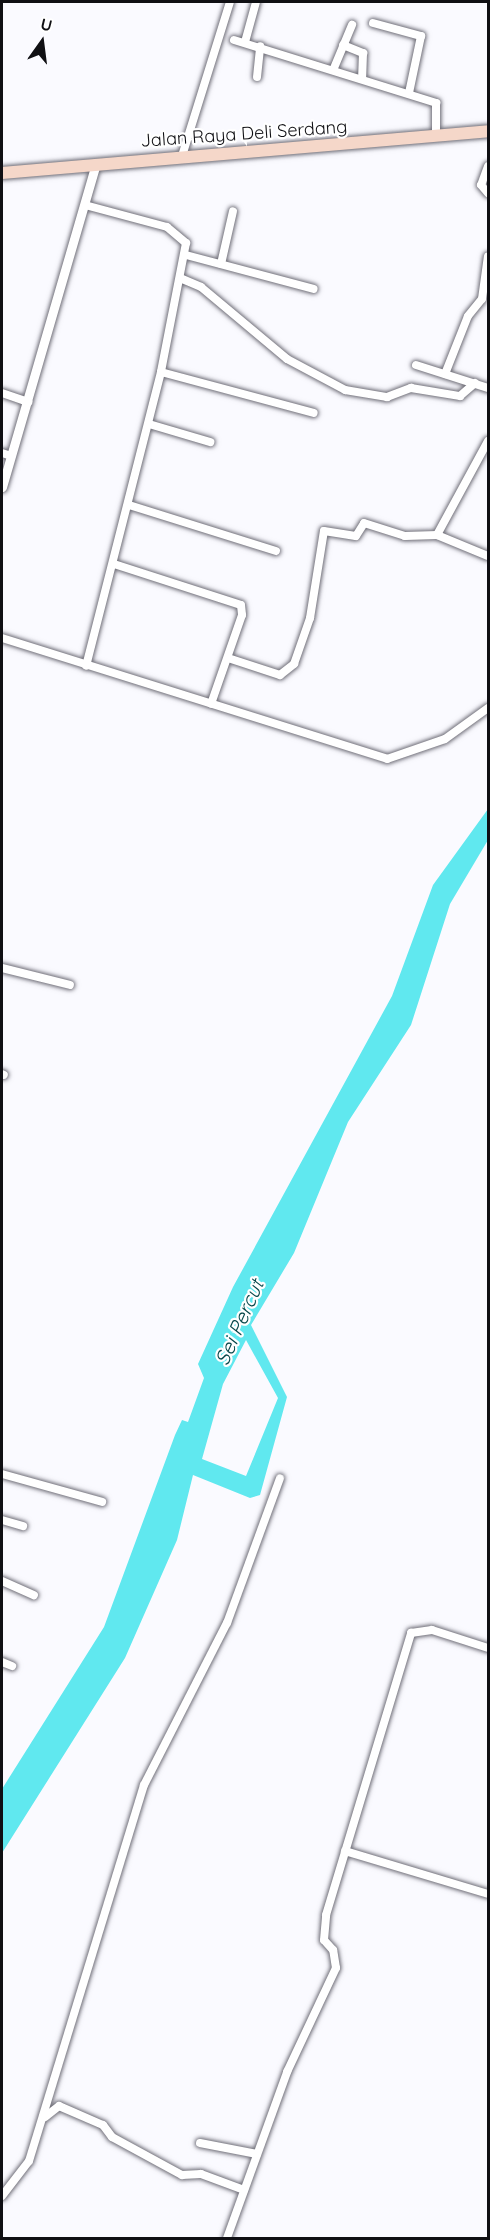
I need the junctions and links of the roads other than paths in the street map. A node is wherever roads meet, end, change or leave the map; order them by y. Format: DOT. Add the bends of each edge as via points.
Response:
graph roads {
  1 [pos="230,2"];
  2 [pos="256,2"];
  3 [pos="373,23"];
  4 [pos="352,25"];
  5 [pos="234,40"];
  6 [pos="245,42"];
  7 [pos="343,45"];
  8 [pos="260,46"];
  9 [pos="334,68"];
  10 [pos="257,77"];
  11 [pos="362,77"];
  12 [pos="409,93"];
  13 [pos="489,131"];
  14 [pos="436,136"];
  15 [pos="182,156"];
  16 [pos="96,164"];
  17 [pos="489,166"];
  18 [pos="2,173"];
  19 [pos="489,193"];
  20 [pos="85,205"];
  21 [pos="233,211"];
  22 [pos="186,255"];
  23 [pos="489,256"];
  24 [pos="221,264"];
  25 [pos="180,278"];
  26 [pos="314,289"];
  27 [pos="416,365"];
  28 [pos="161,372"];
  29 [pos="445,374"];
  30 [pos="475,383"];
  31 [pos="489,388"];
  32 [pos="2,393"];
  33 [pos="28,402"];
  34 [pos="314,413"];
  35 [pos="148,424"];
  36 [pos="489,441"];
  37 [pos="210,442"];
  38 [pos="6,454"];
  39 [pos="2,487"];
  40 [pos="129,505"];
  41 [pos="437,535"];
  42 [pos="276,551"];
  43 [pos="489,556"];
  44 [pos="114,564"];
  45 [pos="2,638"];
  46 [pos="228,658"];
  47 [pos="86,666"];
  48 [pos="211,704"];
  49 [pos="489,708"];
  50 [pos="2,968"];
  51 [pos="70,985"];
  52 [pos="2,1474"];
  53 [pos="280,1478"];
  54 [pos="102,1502"];
  55 [pos="2,1520"];
  56 [pos="23,1526"];
  57 [pos="2,1581"];
  58 [pos="34,1595"];
  59 [pos="489,1648"];
  60 [pos="2,1662"];
  61 [pos="12,1666"];
  62 [pos="345,1851"];
  63 [pos="489,1894"];
  64 [pos="40,2123"];
  65 [pos="200,2143"];
  66 [pos="257,2154"];
  67 [pos="244,2190"];
  68 [pos="2,2196"];
  69 [pos="227,2238"];
  1 -- 15 [label="street"];
  2 -- 6 [label="street"];
  3 -- 12 [label="street" via="421,36"];
  4 -- 7 [label="street"];
  5 -- 6 [label="street"];
  6 -- 8 [label="street"];
  7 -- 9 [label="street"];
  7 -- 11 [label="street" via="363,53"];
  8 -- 9 [label="street"];
  8 -- 10 [label="street"];
  9 -- 11 [label="street"];
  11 -- 12 [label="street"];
  12 -- 14 [label="street" via="436,103"];
  13 -- 14 [label="main road, Jalan Raya Deli Serdang"];
  14 -- 15 [label="main road, Jalan Raya Deli Serdang"];
  15 -- 16 [label="main road, Jalan Raya Deli Serdang"];
  16 -- 18 [label="main road, Jalan Raya Deli Serdang"];
  16 -- 20 [label="street"];
  17 -- 19 [label="street" via="481,185"];
  20 -- 22 [label="street" via="167,227 185,239"];
  20 -- 33 [label="street"];
  21 -- 24 [label="street" via="237,212"];
  22 -- 24 [label="street"];
  22 -- 25 [label="street"];
  23 -- 29 [label="street" via="482,299 468,316"];
  24 -- 26 [label="street"];
  25 -- 28 [label="street"];
  25 -- 30 [label="street" via="201,287 287,359 345,390 387,397 411,388 460,396"];
  27 -- 29 [label="street"];
  28 -- 34 [label="street"];
  28 -- 35 [label="street"];
  29 -- 30 [label="street"];
  30 -- 31 [label="street"];
  32 -- 33 [label="street"];
  33 -- 38 [label="street"];
  35 -- 37 [label="street"];
  35 -- 40 [label="street"];
  36 -- 41 [label="street"];
  38 -- 39 [label="street"];
  40 -- 42 [label="street"];
  40 -- 44 [label="street"];
  41 -- 43 [label="street"];
  41 -- 46 [label="street" via="405,536 364,523 356,536 324,531 310,618 294,664 280,675"];
  44 -- 46 [label="street" via="241,605"];
  44 -- 47 [label="street"];
  45 -- 47 [label="street"];
  46 -- 48 [label="street"];
  47 -- 48 [label="street"];
  48 -- 49 [label="street" via="392,760 445,739"];
  50 -- 51 [label="street"];
  52 -- 54 [label="street"];
  53 -- 64 [label="street" via="227,1623 144,1785"];
  55 -- 56 [label="street"];
  57 -- 58 [label="street"];
  59 -- 62 [label="street" via="432,1630 411,1633"];
  60 -- 61 [label="street"];
  62 -- 63 [label="street"];
  62 -- 66 [label="street" via="323,1933 336,1968 287,2072"];
  64 -- 67 [label="street" via="59,2106 104,2125 112,2137 182,2175 201,2174"];
  64 -- 68 [label="street" via="29,2161"];
  65 -- 66 [label="street"];
  66 -- 67 [label="street"];
  67 -- 69 [label="street"];
}
